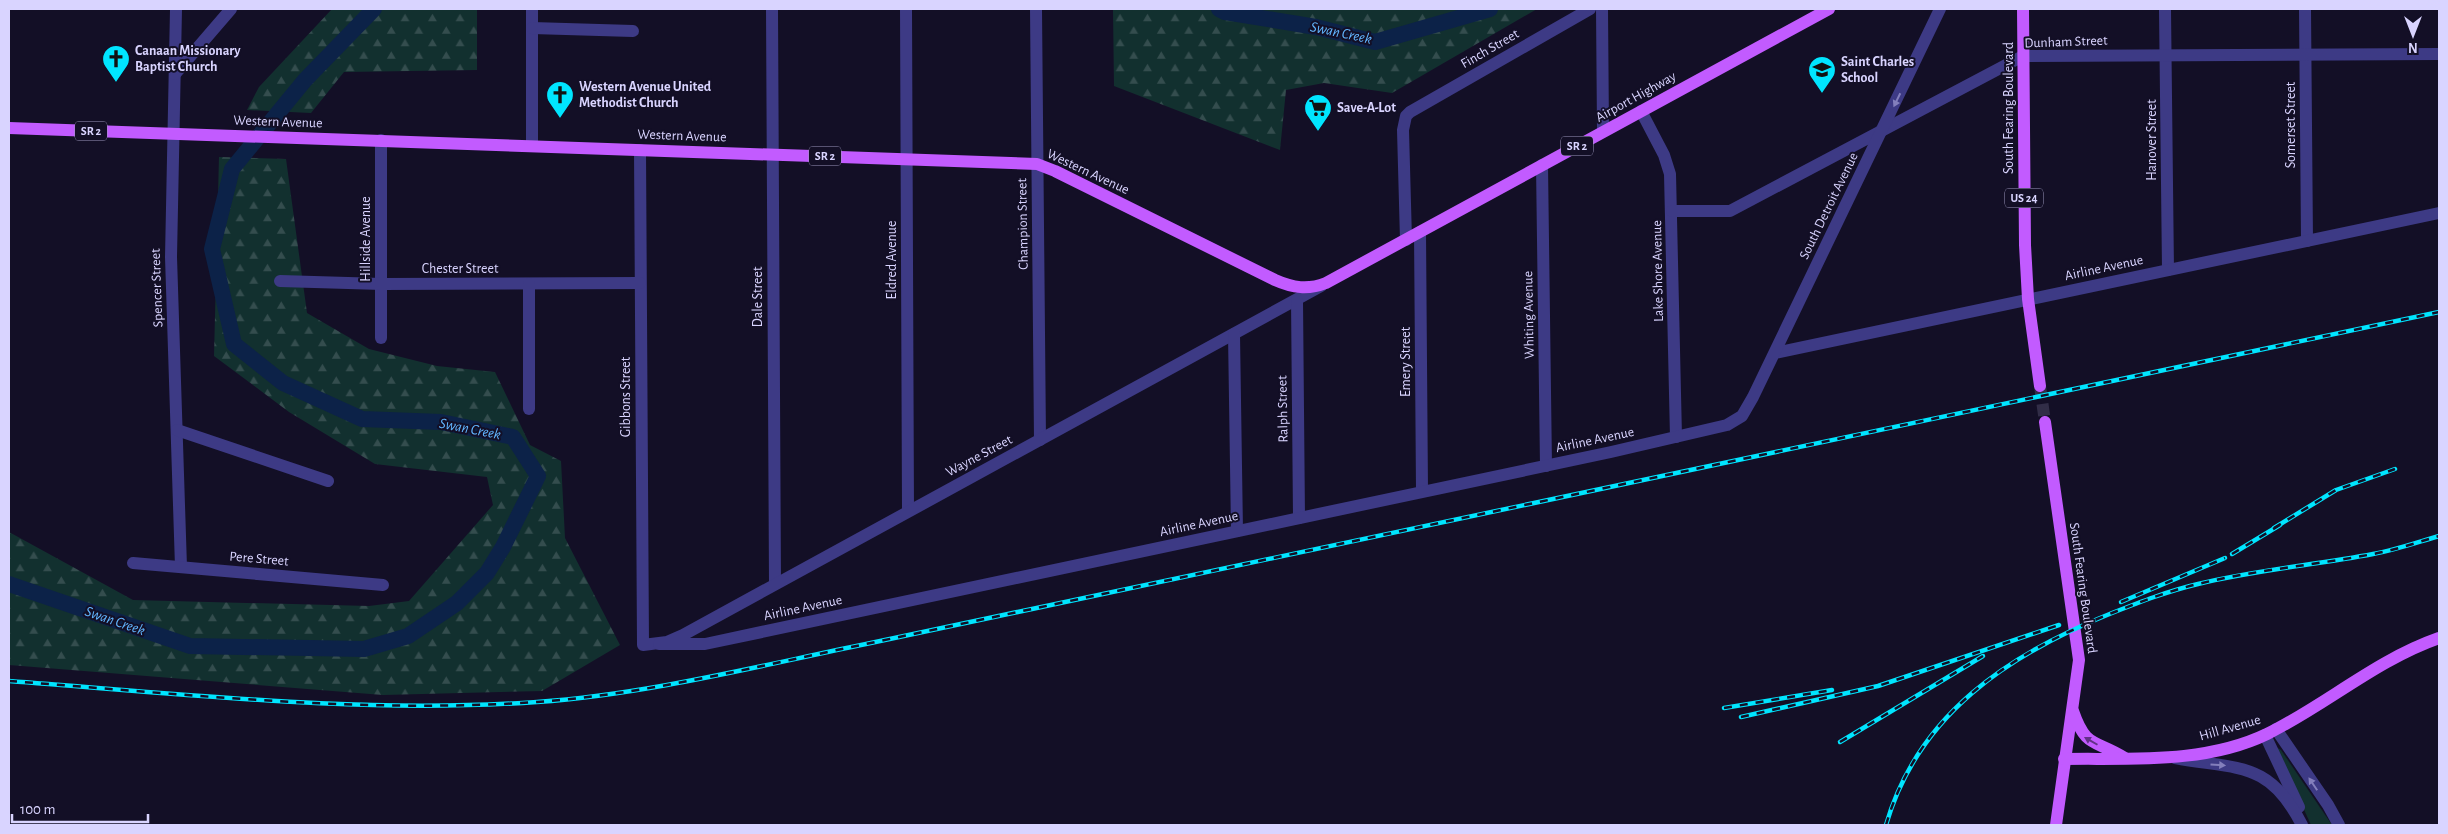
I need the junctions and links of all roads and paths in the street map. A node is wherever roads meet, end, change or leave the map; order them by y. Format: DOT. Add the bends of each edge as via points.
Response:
graph roads {
  1 [pos="176,9"];
  2 [pos="231,9"];
  3 [pos="532,9"];
  4 [pos="772,9"];
  5 [pos="906,9"];
  6 [pos="1036,9"];
  7 [pos="1590,9"];
  8 [pos="1602,9"];
  9 [pos="1829,9"];
  10 [pos="1940,9"];
  11 [pos="2023,9"];
  12 [pos="2166,9"];
  13 [pos="2305,9"];
  14 [pos="532,28"];
  15 [pos="633,31"];
  16 [pos="2439,54"];
  17 [pos="2166,55"];
  18 [pos="2306,55"];
  19 [pos="2024,56"];
  20 [pos="175,74"];
  21 [pos="1641,111"];
  22 [pos="9,128"];
  23 [pos="1882,130"];
  24 [pos="1603,131"];
  25 [pos="174,133"];
  26 [pos="381,140"];
  27 [pos="532,145"];
  28 [pos="640,150"];
  29 [pos="772,154"];
  30 [pos="907,159"];
  31 [pos="1037,164"];
  32 [pos="1542,165"];
  33 [pos="1672,211"];
  34 [pos="2439,213"];
  35 [pos="1420,232"];
  36 [pos="1406,240"];
  37 [pos="2307,240"];
  38 [pos="2168,270"];
  39 [pos="280,281"];
  40 [pos="640,283"];
  41 [pos="1326,283"];
  42 [pos="382,284"];
  43 [pos="529,284"];
  44 [pos="2028,299"];
  45 [pos="1296,300"];
  46 [pos="1234,334"];
  47 [pos="381,338"];
  48 [pos="1775,353"];
  49 [pos="2040,386"];
  50 [pos="529,409"];
  51 [pos="1742,416"];
  52 [pos="2044,422"];
  53 [pos="176,430"];
  54 [pos="1676,437"];
  55 [pos="1040,440"];
  56 [pos="1546,466"];
  57 [pos="328,481"];
  58 [pos="1422,491"];
  59 [pos="908,511"];
  60 [pos="1299,518"];
  61 [pos="1237,531"];
  62 [pos="133,563"];
  63 [pos="181,567"];
  64 [pos="775,584"];
  65 [pos="382,585"];
  66 [pos="2439,638"];
  67 [pos="659,644"];
  68 [pos="643,645"];
  69 [pos="2072,710"];
  70 [pos="2271,732"];
  71 [pos="2170,757"];
  72 [pos="2125,758"];
  73 [pos="2064,759"];
  74 [pos="2056,825"];
  75 [pos="2302,825"];
  76 [pos="2308,825"];
  77 [pos="2339,825"];
  1 -- 20 [label="street, Spencer Street"];
  2 -- 20 [label="street"];
  3 -- 14 [label="street"];
  4 -- 29 [label="street, Dale Street"];
  5 -- 30 [label="street, Eldred Avenue"];
  6 -- 31 [label="street, Champion Street"];
  7 -- 36 [label="street, Finch Street" via="1406,116 1403,141"];
  8 -- 24 [label="street"];
  9 -- 21 [label="main road, Airport Highway / SR 2"];
  10 -- 23 [label="street, South Detroit Avenue, one-way"];
  11 -- 19 [label="main road, South Fearing Boulevard / US 24"];
  12 -- 17 [label="street, Hanover Street"];
  13 -- 18 [label="street, Somerset Street"];
  14 -- 15 [label="street"];
  14 -- 27 [label="street"];
  16 -- 18 [label="street, Dunham Street"];
  17 -- 18 [label="street, Dunham Street"];
  17 -- 19 [label="street, Dunham Street"];
  17 -- 38 [label="street, Hanover Street"];
  18 -- 37 [label="street, Somerset Street"];
  19 -- 23 [label="street, Dunham Street"];
  19 -- 44 [label="main road, South Fearing Boulevard / US 24"];
  20 -- 25 [label="street, Spencer Street"];
  21 -- 24 [label="main road, Airport Highway / SR 2"];
  21 -- 33 [label="street, Lake Shore Avenue" via="1669,170"];
  22 -- 25 [label="main road, Western Avenue / SR 2"];
  23 -- 33 [label="street, Dunham Street" via="1730,211"];
  23 -- 48 [label="street, South Detroit Avenue"];
  24 -- 32 [label="main road, Airport Highway / SR 2"];
  25 -- 26 [label="main road, Western Avenue / SR 2"];
  25 -- 53 [label="street, Spencer Street" via="171,257"];
  26 -- 27 [label="main road, Western Avenue / SR 2"];
  26 -- 42 [label="street, Hillside Avenue"];
  27 -- 28 [label="main road, Western Avenue / SR 2"];
  28 -- 29 [label="main road, Western Avenue / SR 2"];
  28 -- 40 [label="street, Gibbons Street"];
  29 -- 30 [label="main road, Western Avenue / SR 2"];
  29 -- 64 [label="street, Dale Street"];
  30 -- 31 [label="main road, Western Avenue / SR 2"];
  30 -- 59 [label="street, Eldred Avenue"];
  31 -- 41 [label="main road, Western Avenue / SR 2" via="1281,283 1308,288"];
  31 -- 55 [label="street, Champion Street"];
  32 -- 35 [label="main road, Airport Highway / SR 2"];
  32 -- 56 [label="street, Whiting Avenue"];
  33 -- 54 [label="street, Lake Shore Avenue"];
  34 -- 37 [label="street, Airline Avenue"];
  35 -- 36 [label="main road, Airport Highway / SR 2"];
  35 -- 58 [label="street, Emery Street"];
  36 -- 41 [label="main road, Airport Highway / SR 2"];
  37 -- 38 [label="street, Airline Avenue"];
  38 -- 44 [label="street, Airline Avenue"];
  39 -- 42 [label="street, Chester Street"];
  40 -- 43 [label="street, Chester Street"];
  40 -- 68 [label="street, Gibbons Street"];
  41 -- 45 [label="street, Wayne Street"];
  42 -- 43 [label="street, Chester Street"];
  42 -- 47 [label="street, Hillside Avenue"];
  43 -- 50 [label="street"];
  44 -- 48 [label="street, Airline Avenue"];
  44 -- 49 [label="main road, South Fearing Boulevard / US 24"];
  45 -- 46 [label="street, Wayne Street"];
  45 -- 60 [label="street, Ralph Street"];
  46 -- 55 [label="street, Wayne Street"];
  46 -- 61 [label="street"];
  48 -- 51 [label="street, South Detroit Avenue"];
  51 -- 54 [label="street, Airline Avenue" via="1727,425"];
  52 -- 69 [label="main road, South Fearing Boulevard" via="2078,660"];
  53 -- 57 [label="street"];
  53 -- 63 [label="street, Spencer Street"];
  54 -- 56 [label="street, Airline Avenue"];
  55 -- 59 [label="street, Wayne Street"];
  56 -- 58 [label="street, Airline Avenue"];
  58 -- 60 [label="street, Airline Avenue"];
  59 -- 64 [label="street, Wayne Street"];
  60 -- 61 [label="street, Airline Avenue"];
  61 -- 67 [label="street, Airline Avenue" via="705,644"];
  62 -- 63 [label="street, Pere Street"];
  63 -- 65 [label="street, Pere Street"];
  64 -- 67 [label="street, Wayne Street" via="678,637"];
  66 -- 70 [label="main road, Hill Avenue" via="2396,656"];
  67 -- 68 [label="street, Wayne Street"];
  72 -- 69 [label="main road, one-way" via="2108,747 2087,740"];
  69 -- 73 [label="main road, South Fearing Boulevard"];
  70 -- 71 [label="main road, Hill Avenue" via="2209,752"];
  70 -- 76 [label="street"];
  77 -- 70 [label="street, one-way" via="2328,805"];
  71 -- 72 [label="main road, Hill Avenue"];
  71 -- 75 [label="street, one-way" via="2231,766 2260,775 2284,795"];
  72 -- 73 [label="main road, Hill Avenue"];
  73 -- 74 [label="main road, South Fearing Boulevard"];
}
